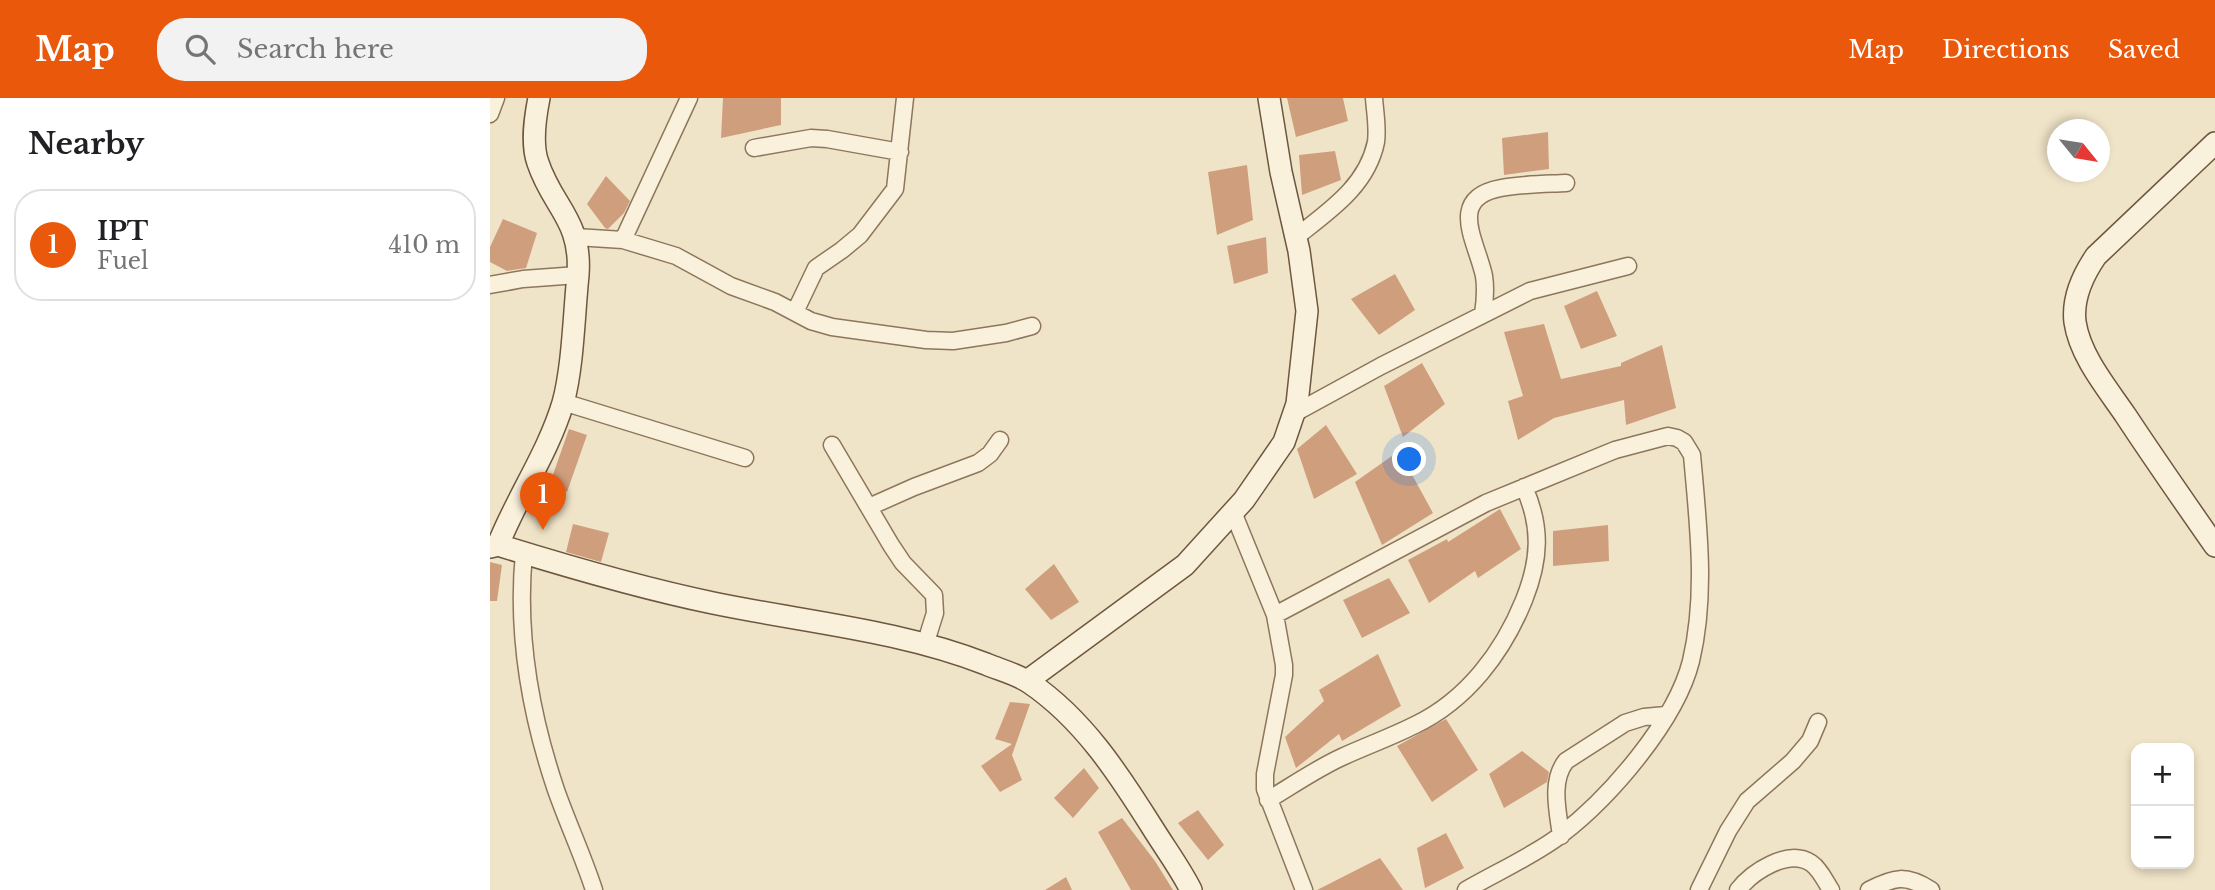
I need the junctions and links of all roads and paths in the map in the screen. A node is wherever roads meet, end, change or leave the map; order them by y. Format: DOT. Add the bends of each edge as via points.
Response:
graph roads {
  1 [pos="496,98"];
  2 [pos="538,98"];
  3 [pos="689,98"];
  4 [pos="905,98"];
  5 [pos="1269,98"];
  6 [pos="1374,98"];
  7 [pos="490,114"];
  8 [pos="2215,143"];
  9 [pos="754,148"];
  10 [pos="900,152"];
  11 [pos="1566,183"];
  12 [pos="576,237"];
  13 [pos="1296,237"];
  14 [pos="623,240"];
  15 [pos="1628,266"];
  16 [pos="578,275"];
  17 [pos="490,285"];
  18 [pos="795,312"];
  19 [pos="1483,314"];
  20 [pos="1032,326"];
  21 [pos="563,402"];
  22 [pos="1295,413"];
  23 [pos="1000,440"];
  24 [pos="832,445"];
  25 [pos="746,458"];
  26 [pos="1524,487"];
  27 [pos="869,507"];
  28 [pos="1233,512"];
  29 [pos="494,546"];
  30 [pos="2215,546"];
  31 [pos="524,553"];
  32 [pos="1275,615"];
  33 [pos="925,645"];
  34 [pos="1027,681"];
  35 [pos="1666,715"];
  36 [pos="1818,722"];
  37 [pos="1268,800"];
  38 [pos="1560,836"];
  39 [pos="594,890"];
  40 [pos="1191,890"];
  41 [pos="1304,890"];
  42 [pos="1466,890"];
  43 [pos="1699,890"];
  44 [pos="1738,890"];
  45 [pos="1830,890"];
  46 [pos="1868,890"];
  47 [pos="1931,890"];
  1 -- 7 [label="street"];
  2 -- 12 [label="main road" via="537,161"];
  3 -- 14 [label="street"];
  4 -- 10 [label="street"];
  5 -- 13 [label="main road"];
  6 -- 13 [label="street" via="1376,140 1369,166 1358,183"];
  8 -- 30 [label="main road" via="2096,256 2083,276 2075,319 2102,380"];
  9 -- 10 [label="street" via="811,138"];
  10 -- 18 [label="street" via="890,197 850,243 816,268"];
  11 -- 19 [label="street" via="1499,188 1487,192 1470,208 1467,221 1484,276"];
  12 -- 14 [label="street"];
  12 -- 16 [label="main road"];
  13 -- 22 [label="main road" via="1307,311"];
  14 -- 18 [label="street" via="676,256 716,280"];
  15 -- 19 [label="street" via="1530,291"];
  16 -- 17 [label="street"];
  16 -- 21 [label="main road"];
  18 -- 20 [label="street" via="832,327 939,341"];
  19 -- 22 [label="street"];
  21 -- 25 [label="street"];
  21 -- 29 [label="main road"];
  22 -- 28 [label="main road" via="1284,442"];
  23 -- 27 [label="street" via="978,463"];
  24 -- 27 [label="street"];
  26 -- 32 [label="street"];
  26 -- 35 [label="street" via="1615,450 1668,436 1689,449 1700,555 1698,614 1691,663"];
  26 -- 37 [label="street" via="1535,515 1537,553 1530,587 1498,652 1465,690 1418,724 1341,758"];
  27 -- 33 [label="street" via="903,563 934,595 935,613"];
  28 -- 32 [label="street"];
  28 -- 34 [label="main road" via="1185,565"];
  29 -- 31 [label="main road"];
  31 -- 33 [label="main road" via="647,588"];
  31 -- 39 [label="street" via="525,664 547,761"];
  32 -- 37 [label="street" via="1284,675 1265,774"];
  33 -- 34 [label="main road"];
  34 -- 40 [label="main road" via="1058,704 1101,751"];
  35 -- 38 [label="street" via="1603,799"];
  35 -- 38 [label="street" via="1625,723 1566,761 1558,779"];
  36 -- 43 [label="street" via="1810,741 1793,761 1747,801"];
  37 -- 41 [label="street"];
  38 -- 42 [label="street"];
  44 -- 45 [label="street" via="1758,872 1797,859 1814,865"];
  46 -- 47 [label="street" via="1902,878"];
}
